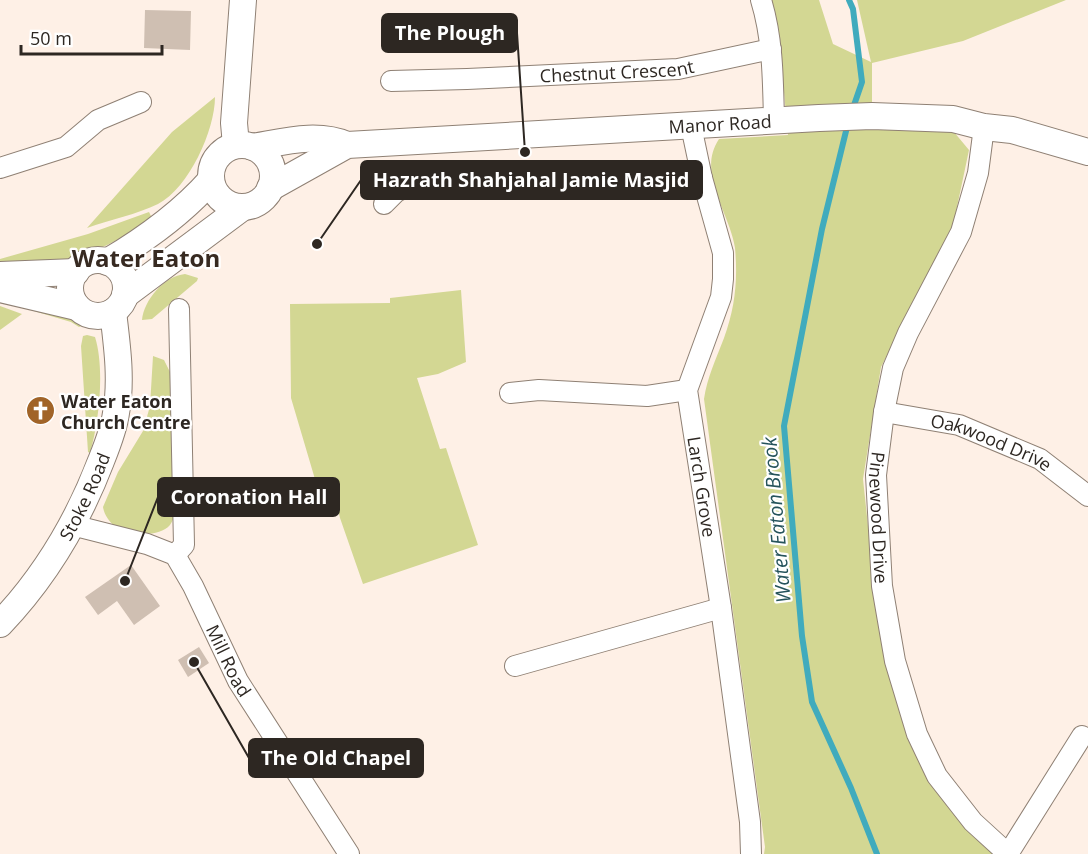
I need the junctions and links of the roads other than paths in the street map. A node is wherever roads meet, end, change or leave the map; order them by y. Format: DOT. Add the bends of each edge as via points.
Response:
graph roads {
  1 [pos="243,0"];
  2 [pos="761,0"];
  3 [pos="771,50"];
  4 [pos="391,81"];
  5 [pos="141,102"];
  6 [pos="774,121"];
  7 [pos="691,126"];
  8 [pos="984,127"];
  9 [pos="244,146"];
  10 [pos="347,146"];
  11 [pos="1088,152"];
  12 [pos="0,168"];
  13 [pos="702,177"];
  14 [pos="211,180"];
  15 [pos="270,188"];
  16 [pos="384,204"];
  17 [pos="243,207"];
  18 [pos="107,262"];
  19 [pos="76,272"];
  20 [pos="0,275"];
  21 [pos="0,289"];
  22 [pos="119,304"];
  23 [pos="77,307"];
  24 [pos="179,309"];
  25 [pos="687,390"];
  26 [pos="510,393"];
  27 [pos="884,412"];
  28 [pos="1088,496"];
  29 [pos="72,525"];
  30 [pos="176,555"];
  31 [pos="721,608"];
  32 [pos="0,624"];
  33 [pos="515,666"];
  34 [pos="1082,736"];
  35 [pos="349,854"];
  36 [pos="751,854"];
  37 [pos="1008,854"];
  1 -- 9 [label="street" via="234,123"];
  2 -- 3 [label="street"];
  3 -- 4 [label="street, Chestnut Crescent" via="678,69"];
  3 -- 6 [label="street"];
  5 -- 12 [label="street" via="98,120 66,147"];
  6 -- 7 [label="street, Manor Road"];
  6 -- 8 [label="street, Manor Road" via="872,116 953,119"];
  7 -- 10 [label="street, Manor Road"];
  7 -- 13 [label="street, Larch Grove"];
  8 -- 11 [label="street, Manor Road" via="1012,130"];
  8 -- 27 [label="street, Pinewood Drive" via="978,173 961,232 893,368"];
  9 -- 10 [label="street, Manor Road" via="309,138 326,138"];
  9 -- 14 [label="street" via="226,149 218,156"];
  9 -- 15 [label="street" via="261,151 271,165"];
  10 -- 15 [label="street, Manor Road"];
  13 -- 16 [label="street" via="594,171 447,178 412,184"];
  13 -- 25 [label="street, Larch Grove" via="723,253 723,279 721,297"];
  14 -- 17 [label="street" via="223,201"];
  14 -- 18 [label="street" via="165,224"];
  15 -- 17 [label="street" via="256,204"];
  17 -- 22 [label="street"];
  18 -- 19 [label="street" via="89,262"];
  18 -- 22 [label="street" via="120,272 126,287"];
  19 -- 20 [label="street"];
  19 -- 23 [label="street" via="71,288"];
  21 -- 23 [label="street"];
  22 -- 23 [label="street" via="105,315 89,315"];
  22 -- 29 [label="street, Stoke Road" via="116,414 97,472"];
  24 -- 30 [label="street" via="184,545"];
  25 -- 26 [label="street" via="646,396 539,390"];
  25 -- 31 [label="street, Larch Grove"];
  27 -- 28 [label="street, Oakwood Drive" via="959,424 1040,459"];
  27 -- 37 [label="street, Pinewood Drive" via="876,475 882,585 895,661 916,734 937,776 973,822"];
  29 -- 30 [label="street"];
  29 -- 32 [label="street, Stoke Road" via="36,580"];
  30 -- 35 [label="street, Mill Road" via="238,681"];
  31 -- 33 [label="street"];
  31 -- 36 [label="street, Larch Grove"];
  34 -- 37 [label="street"];
}
